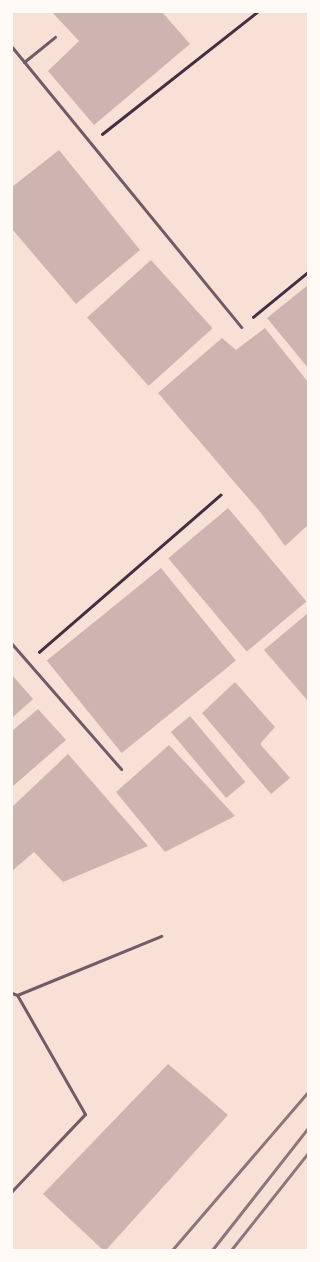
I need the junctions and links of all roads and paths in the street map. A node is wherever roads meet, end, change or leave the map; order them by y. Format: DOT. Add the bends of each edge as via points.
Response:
graph roads {
  1 [pos="257,12"];
  2 [pos="56,37"];
  3 [pos="12,47"];
  4 [pos="24,62"];
  5 [pos="90,143"];
  6 [pos="308,272"];
  7 [pos="241,327"];
  8 [pos="220,495"];
  9 [pos="12,644"];
  10 [pos="28,662"];
  11 [pos="121,769"];
  12 [pos="161,936"];
  13 [pos="12,994"];
  14 [pos="17,995"];
  15 [pos="12,1192"];
  1 -- 5 [label="path"];
  2 -- 4 [label="lane"];
  3 -- 4 [label="lane"];
  4 -- 5 [label="lane"];
  5 -- 7 [label="lane"];
  6 -- 7 [label="path"];
  8 -- 10 [label="path"];
  9 -- 10 [label="lane"];
  10 -- 11 [label="lane"];
  12 -- 14 [label="lane"];
  13 -- 14 [label="lane"];
  14 -- 15 [label="lane" via="85,1114"];
}
